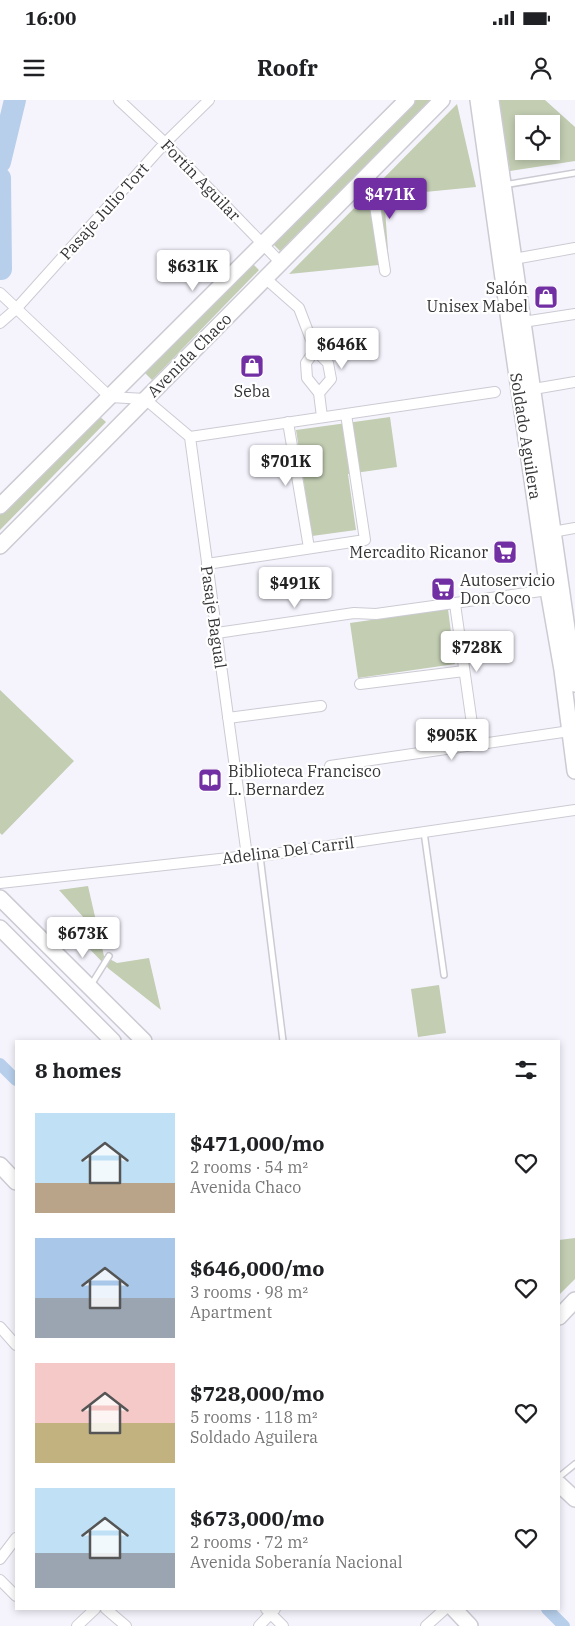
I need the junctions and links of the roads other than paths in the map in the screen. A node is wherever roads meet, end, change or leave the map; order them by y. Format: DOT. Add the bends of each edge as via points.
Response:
graph roads {
  1 [pos="119,100"];
  2 [pos="209,100"];
  3 [pos="407,100"];
  4 [pos="442,100"];
  5 [pos="478,100"];
  6 [pos="491,100"];
  7 [pos="165,143"];
  8 [pos="370,173"];
  9 [pos="575,173"];
  10 [pos="503,185"];
  11 [pos="262,244"];
  12 [pos="575,248"];
  13 [pos="514,259"];
  14 [pos="281,262"];
  15 [pos="385,272"];
  16 [pos="265,278"];
  17 [pos="0,293"];
  18 [pos="16,309"];
  19 [pos="575,314"];
  20 [pos="523,322"];
  21 [pos="0,323"];
  22 [pos="315,350"];
  23 [pos="575,382"];
  24 [pos="526,390"];
  25 [pos="495,392"];
  26 [pos="319,393"];
  27 [pos="110,397"];
  28 [pos="145,399"];
  29 [pos="346,414"];
  30 [pos="322,417"];
  31 [pos="288,422"];
  32 [pos="190,437"];
  33 [pos="0,506"];
  34 [pos="575,528"];
  35 [pos="547,533"];
  36 [pos="0,546"];
  37 [pos="309,548"];
  38 [pos="207,564"];
  39 [pos="548,590"];
  40 [pos="454,604"];
  41 [pos="216,633"];
  42 [pos="464,671"];
  43 [pos="571,682"];
  44 [pos="360,684"];
  45 [pos="320,706"];
  46 [pos="228,718"];
  47 [pos="570,731"];
  48 [pos="475,745"];
  49 [pos="330,766"];
  50 [pos="575,771"];
  51 [pos="575,810"];
  52 [pos="424,832"];
  53 [pos="246,856"];
  54 [pos="260,856"];
  55 [pos="0,883"];
  56 [pos="0,898"];
  57 [pos="0,928"];
  58 [pos="110,956"];
  59 [pos="444,975"];
  60 [pos="89,987"];
  61 [pos="113,1040"];
  62 [pos="143,1040"];
  63 [pos="283,1040"];
  64 [pos="0,1165"];
  65 [pos="15,1181"];
  66 [pos="574,1302"];
  67 [pos="560,1316"];
  68 [pos="0,1327"];
  69 [pos="15,1345"];
  70 [pos="575,1464"];
  71 [pos="560,1476"];
  72 [pos="560,1485"];
  73 [pos="575,1499"];
  74 [pos="15,1539"];
  75 [pos="0,1559"];
  76 [pos="0,1580"];
  77 [pos="15,1595"];
  78 [pos="94,1610"];
  79 [pos="107,1610"];
  80 [pos="271,1610"];
  81 [pos="444,1610"];
  82 [pos="455,1610"];
  83 [pos="77,1626"];
  84 [pos="126,1626"];
  85 [pos="259,1626"];
  86 [pos="284,1626"];
  87 [pos="426,1626"];
  88 [pos="470,1626"];
  1 -- 7 [label="street, Fortín Aguilar"];
  2 -- 7 [label="street, Pasaje Julio Tort"];
  3 -- 11 [label="main road, Avenida Chaco"];
  4 -- 8 [label="main road, Avenida Chaco"];
  5 -- 24 [label="main road, Soldado Aguilera"];
  6 -- 10 [label="main road, Soldado Aguilera"];
  7 -- 11 [label="street, Fortín Aguilar"];
  7 -- 18 [label="street, Pasaje Julio Tort"];
  8 -- 14 [label="main road, Avenida Chaco"];
  8 -- 15 [label="street"];
  9 -- 10 [label="lane"];
  10 -- 13 [label="main road, Soldado Aguilera"];
  11 -- 14 [label="street, Fortín Aguilar"];
  11 -- 27 [label="main road, Avenida Chaco"];
  12 -- 13 [label="street"];
  13 -- 20 [label="main road, Soldado Aguilera"];
  14 -- 16 [label="main road, Avenida Chaco"];
  16 -- 22 [label="street" via="299,308"];
  16 -- 28 [label="main road, Avenida Chaco"];
  17 -- 18 [label="street"];
  18 -- 21 [label="street, Pasaje Julio Tort"];
  18 -- 27 [label="street"];
  19 -- 20 [label="street"];
  20 -- 24 [label="main road, Soldado Aguilera"];
  22 -- 26 [label="street" via="306,363 307,378"];
  22 -- 26 [label="street" via="328,363 331,379"];
  23 -- 24 [label="street"];
  24 -- 35 [label="main road, Soldado Aguilera"];
  25 -- 29 [label="street"];
  26 -- 30 [label="street"];
  27 -- 28 [label="street"];
  27 -- 33 [label="main road, Avenida Chaco"];
  28 -- 32 [label="street"];
  28 -- 36 [label="main road, Avenida Chaco"];
  29 -- 30 [label="street"];
  29 -- 37 [label="street" via="365,540"];
  30 -- 31 [label="street"];
  31 -- 32 [label="street"];
  31 -- 37 [label="street"];
  32 -- 38 [label="street, Pasaje Bagual"];
  34 -- 35 [label="street"];
  35 -- 39 [label="main road, Soldado Aguilera"];
  35 -- 43 [label="main road, Soldado Aguilera"];
  37 -- 38 [label="street"];
  38 -- 41 [label="street, Pasaje Bagual"];
  39 -- 40 [label="street"];
  39 -- 43 [label="main road, Soldado Aguilera"];
  40 -- 41 [label="street" via="376,614 354,613"];
  40 -- 42 [label="street"];
  41 -- 46 [label="street, Pasaje Bagual"];
  42 -- 44 [label="street"];
  42 -- 48 [label="street"];
  43 -- 47 [label="main road, Soldado Aguilera"];
  45 -- 46 [label="street"];
  46 -- 53 [label="street, Pasaje Bagual"];
  47 -- 48 [label="street"];
  47 -- 50 [label="main road, Soldado Aguilera"];
  48 -- 49 [label="street"];
  51 -- 52 [label="street, Adelina Del Carril"];
  52 -- 54 [label="street, Adelina Del Carril"];
  52 -- 59 [label="lane"];
  53 -- 54 [label="street, Adelina Del Carril"];
  53 -- 55 [label="street, Adelina Del Carril"];
  54 -- 63 [label="lane"];
  56 -- 60 [label="main road"];
  57 -- 61 [label="main road"];
  58 -- 60 [label="lane"];
  60 -- 62 [label="main road"];
  64 -- 65 [label="main road"];
  66 -- 67 [label="main road"];
  68 -- 69 [label="street"];
  70 -- 71 [label="lane"];
  72 -- 73 [label="main road"];
  74 -- 75 [label="street"];
  76 -- 77 [label="street"];
  78 -- 83 [label="street"];
  79 -- 84 [label="street"];
  80 -- 85 [label="street"];
  80 -- 86 [label="street"];
  81 -- 87 [label="street"];
  82 -- 88 [label="main road"];
}
